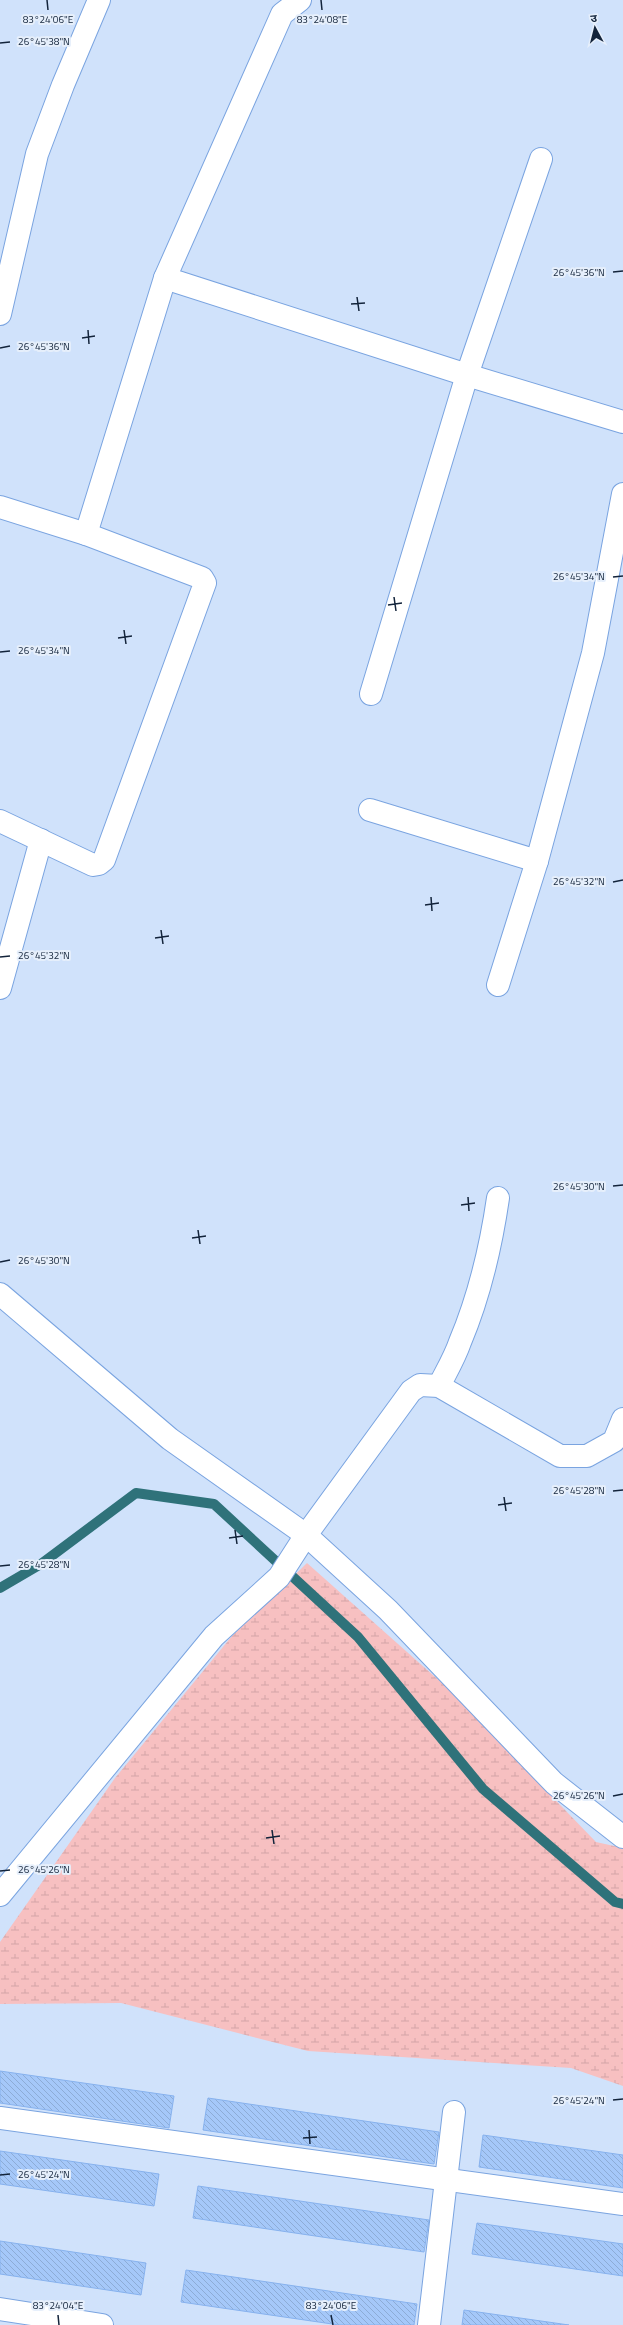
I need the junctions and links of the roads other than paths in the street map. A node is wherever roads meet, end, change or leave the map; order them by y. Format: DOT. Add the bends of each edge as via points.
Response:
graph roads {
  1 [pos="99,0"];
  2 [pos="300,0"];
  3 [pos="541,159"];
  4 [pos="165,278"];
  5 [pos="0,314"];
  6 [pos="467,375"];
  7 [pos="623,422"];
  8 [pos="623,494"];
  9 [pos="0,507"];
  10 [pos="86,534"];
  11 [pos="371,694"];
  12 [pos="370,810"];
  13 [pos="0,821"];
  14 [pos="41,840"];
  15 [pos="537,861"];
  16 [pos="498,985"];
  17 [pos="0,988"];
  18 [pos="498,1198"];
  19 [pos="0,1294"];
  20 [pos="439,1386"];
  21 [pos="623,1419"];
  22 [pos="304,1539"];
  23 [pos="623,1837"];
  24 [pos="0,1896"];
  25 [pos="454,2112"];
  26 [pos="0,2118"];
  27 [pos="446,2180"];
  28 [pos="623,2204"];
  29 [pos="0,2309"];
  30 [pos="102,2325"];
  31 [pos="429,2325"];
  1 -- 5 [label="street" via="37,154"];
  2 -- 4 [label="street" via="282,14"];
  3 -- 6 [label="street"];
  4 -- 6 [label="street"];
  4 -- 10 [label="street"];
  6 -- 7 [label="street"];
  6 -- 11 [label="street"];
  8 -- 15 [label="street" via="593,653"];
  9 -- 10 [label="street"];
  10 -- 14 [label="street" via="202,578 205,587 104,860 93,865"];
  12 -- 15 [label="street"];
  13 -- 14 [label="street"];
  14 -- 17 [label="street"];
  15 -- 16 [label="street"];
  18 -- 20 [label="street" via="495,1222 473,1304 460,1343"];
  19 -- 22 [label="street" via="170,1439"];
  20 -- 21 [label="street" via="560,1456 587,1456 614,1441"];
  20 -- 22 [label="street" via="420,1385 410,1391"];
  22 -- 23 [label="street" via="388,1610 554,1783"];
  22 -- 24 [label="street" via="279,1577 214,1636"];
  25 -- 27 [label="street"];
  26 -- 27 [label="street"];
  27 -- 28 [label="street"];
  27 -- 31 [label="street"];
  29 -- 30 [label="street"];
}
